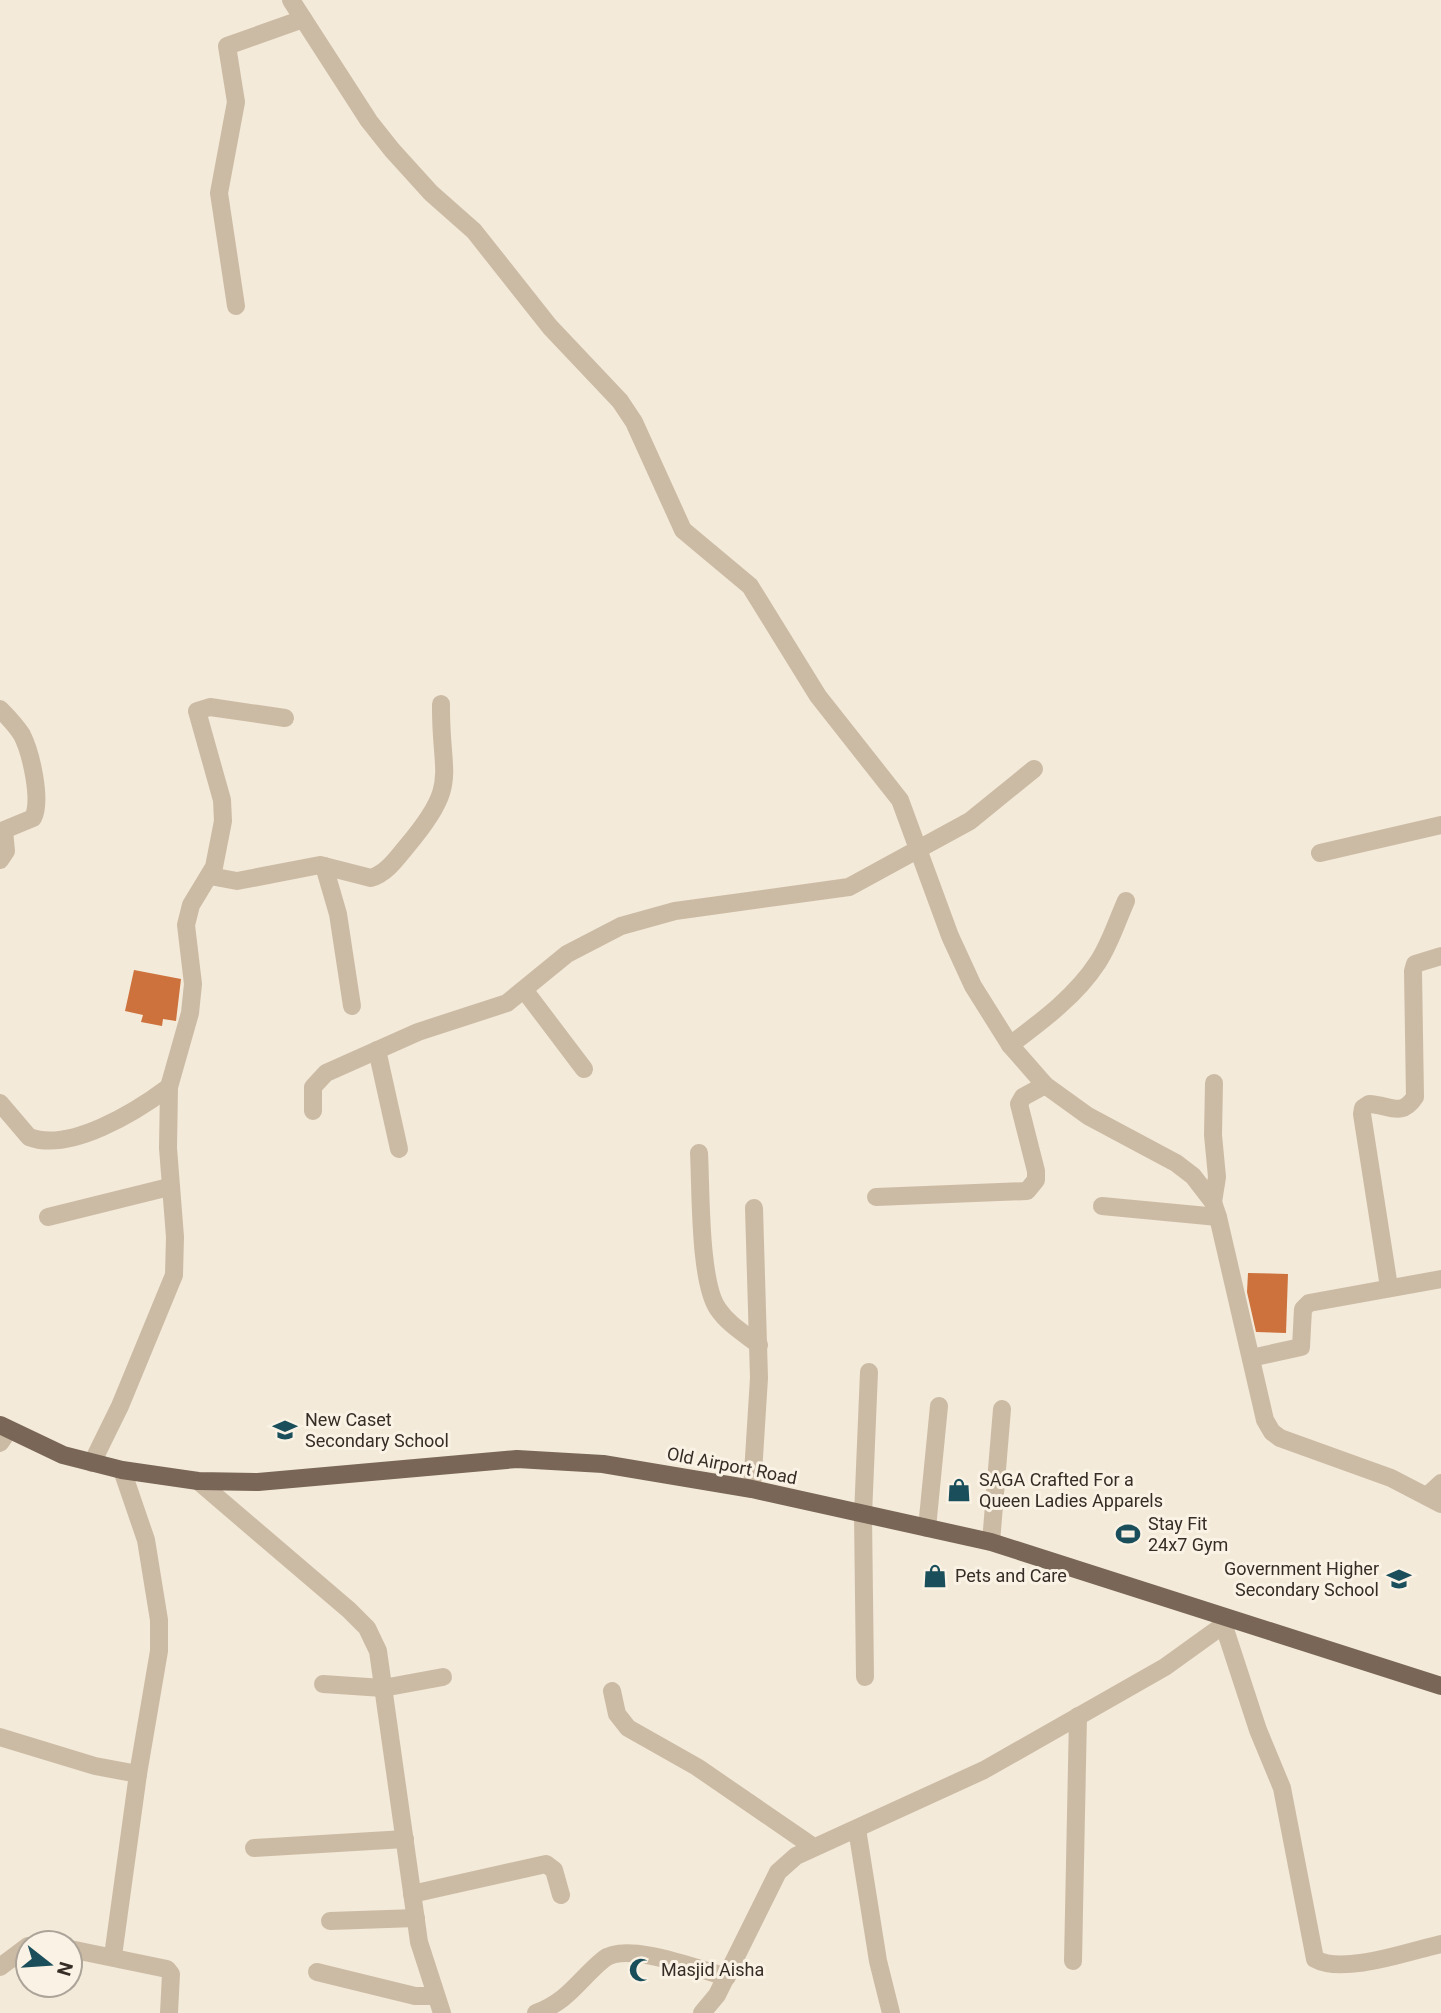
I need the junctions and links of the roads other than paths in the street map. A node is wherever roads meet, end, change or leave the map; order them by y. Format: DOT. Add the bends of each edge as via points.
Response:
graph roads {
  1 [pos="291,0"];
  2 [pos="303,19"];
  3 [pos="236,306"];
  4 [pos="441,704"];
  5 [pos="0,709"];
  6 [pos="285,718"];
  7 [pos="1034,769"];
  8 [pos="1441,825"];
  9 [pos="919,851"];
  10 [pos="1320,853"];
  11 [pos="0,860"];
  12 [pos="324,866"];
  13 [pos="209,876"];
  14 [pos="1126,901"];
  15 [pos="1441,956"];
  16 [pos="525,991"];
  17 [pos="352,1006"];
  18 [pos="1010,1045"];
  19 [pos="377,1050"];
  20 [pos="584,1069"];
  21 [pos="1214,1083"];
  22 [pos="1045,1085"];
  23 [pos="169,1087"];
  24 [pos="0,1103"];
  25 [pos="313,1111"];
  26 [pos="399,1149"];
  27 [pos="699,1153"];
  28 [pos="169,1187"];
  29 [pos="876,1197"];
  30 [pos="1102,1206"];
  31 [pos="754,1208"];
  32 [pos="1215,1209"];
  33 [pos="48,1217"];
  34 [pos="1441,1279"];
  35 [pos="1389,1287"];
  36 [pos="759,1345"];
  37 [pos="1251,1358"];
  38 [pos="869,1372"];
  39 [pos="939,1406"];
  40 [pos="1002,1409"];
  41 [pos="3,1433"];
  42 [pos="92,1462"];
  43 [pos="122,1470"];
  44 [pos="198,1481"];
  45 [pos="752,1489"];
  46 [pos="1437,1494"];
  47 [pos="863,1515"];
  48 [pos="927,1528"];
  49 [pos="991,1542"];
  50 [pos="1221,1620"];
  51 [pos="443,1677"];
  52 [pos="864,1677"];
  53 [pos="323,1684"];
  54 [pos="1441,1686"];
  55 [pos="383,1688"];
  56 [pos="612,1691"];
  57 [pos="1078,1716"];
  58 [pos="0,1737"];
  59 [pos="138,1774"];
  60 [pos="857,1829"];
  61 [pos="405,1839"];
  62 [pos="812,1846"];
  63 [pos="254,1848"];
  64 [pos="412,1894"];
  65 [pos="561,1895"];
  66 [pos="415,1917"];
  67 [pos="330,1921"];
  68 [pos="1441,1944"];
  69 [pos="84,1951"];
  70 [pos="113,1956"];
  71 [pos="1073,1961"];
  72 [pos="317,1972"];
  73 [pos="727,1977"];
  74 [pos="434,1996"];
  75 [pos="169,2013"];
  76 [pos="442,2013"];
  77 [pos="536,2013"];
  78 [pos="702,2013"];
  79 [pos="891,2013"];
  1 -- 2 [label="street"];
  2 -- 3 [label="street" via="227,46 236,102 219,193"];
  2 -- 9 [label="street" via="392,150 474,231 550,327 620,401 683,530 750,586 818,696 900,800"];
  4 -- 12 [label="street" via="445,788 425,825 378,876"];
  5 -- 11 [label="street" via="23,737 36,805 33,818 4,830 6,851"];
  6 -- 13 [label="street" via="210,707 197,711 222,800 221,837"];
  7 -- 9 [label="street" via="971,821"];
  8 -- 10 [label="street"];
  9 -- 16 [label="street" via="849,887 675,911 621,926 567,954"];
  9 -- 18 [label="street" via="972,986"];
  12 -- 13 [label="street" via="237,881"];
  12 -- 17 [label="street" via="338,914"];
  13 -- 23 [label="street" via="188,914 193,984 190,1013"];
  14 -- 18 [label="street" via="1087,977"];
  15 -- 35 [label="street" via="1415,964 1413,971 1415,1097 1404,1110 1369,1104 1362,1114"];
  16 -- 19 [label="street" via="489,1011 418,1032"];
  16 -- 20 [label="street"];
  18 -- 22 [label="street"];
  19 -- 25 [label="street" via="316,1080"];
  19 -- 26 [label="street"];
  21 -- 32 [label="street"];
  22 -- 29 [label="street" via="1019,1104 1036,1171 1036,1180 1027,1191"];
  22 -- 32 [label="street" via="1088,1116 1176,1163 1193,1177"];
  23 -- 24 [label="street" via="101,1129 51,1140 29,1137"];
  23 -- 28 [label="street"];
  27 -- 36 [label="street" via="711,1297 726,1320"];
  28 -- 33 [label="street"];
  28 -- 42 [label="street" via="176,1237 174,1275"];
  30 -- 32 [label="street"];
  31 -- 36 [label="street"];
  32 -- 37 [label="street"];
  34 -- 35 [label="street"];
  35 -- 37 [label="street" via="1309,1303 1303,1309 1301,1347"];
  36 -- 45 [label="street"];
  37 -- 46 [label="street" via="1265,1420 1280,1438"];
  38 -- 47 [label="street"];
  39 -- 48 [label="street"];
  40 -- 49 [label="street"];
  41 -- 42 [label="main road, Old Airport Road"];
  42 -- 43 [label="main road, Old Airport Road"];
  43 -- 44 [label="main road, Old Airport Road"];
  43 -- 59 [label="street" via="146,1541 159,1620 152,1702"];
  44 -- 45 [label="main road, Old Airport Road" via="258,1482 517,1459 603,1464"];
  44 -- 55 [label="street" via="367,1629 378,1651"];
  45 -- 47 [label="main road, Old Airport Road"];
  47 -- 48 [label="main road, Old Airport Road"];
  47 -- 52 [label="street"];
  48 -- 49 [label="main road, Old Airport Road"];
  49 -- 50 [label="main road, Old Airport Road"];
  50 -- 54 [label="main road, Old Airport Road"];
  50 -- 57 [label="street" via="1166,1667"];
  50 -- 68 [label="street" via="1282,1788 1315,1959 1331,1965"];
  51 -- 55 [label="street"];
  53 -- 55 [label="street"];
  55 -- 61 [label="street"];
  56 -- 62 [label="street" via="617,1714 628,1728 697,1767"];
  57 -- 60 [label="street" via="984,1770"];
  57 -- 71 [label="street"];
  58 -- 59 [label="street"];
  59 -- 70 [label="street"];
  60 -- 62 [label="street"];
  60 -- 79 [label="street"];
  61 -- 63 [label="street"];
  61 -- 64 [label="street"];
  62 -- 73 [label="street" via="778,1872"];
  64 -- 65 [label="street" via="546,1864 554,1870"];
  64 -- 66 [label="street"];
  66 -- 67 [label="street"];
  66 -- 74 [label="street"];
  69 -- 70 [label="street"];
  70 -- 75 [label="street" via="167,1969"];
  72 -- 74 [label="street" via="415,1996"];
  73 -- 77 [label="street" via="643,1955 614,1954 576,1990"];
  73 -- 78 [label="street"];
  74 -- 76 [label="street"];
}
